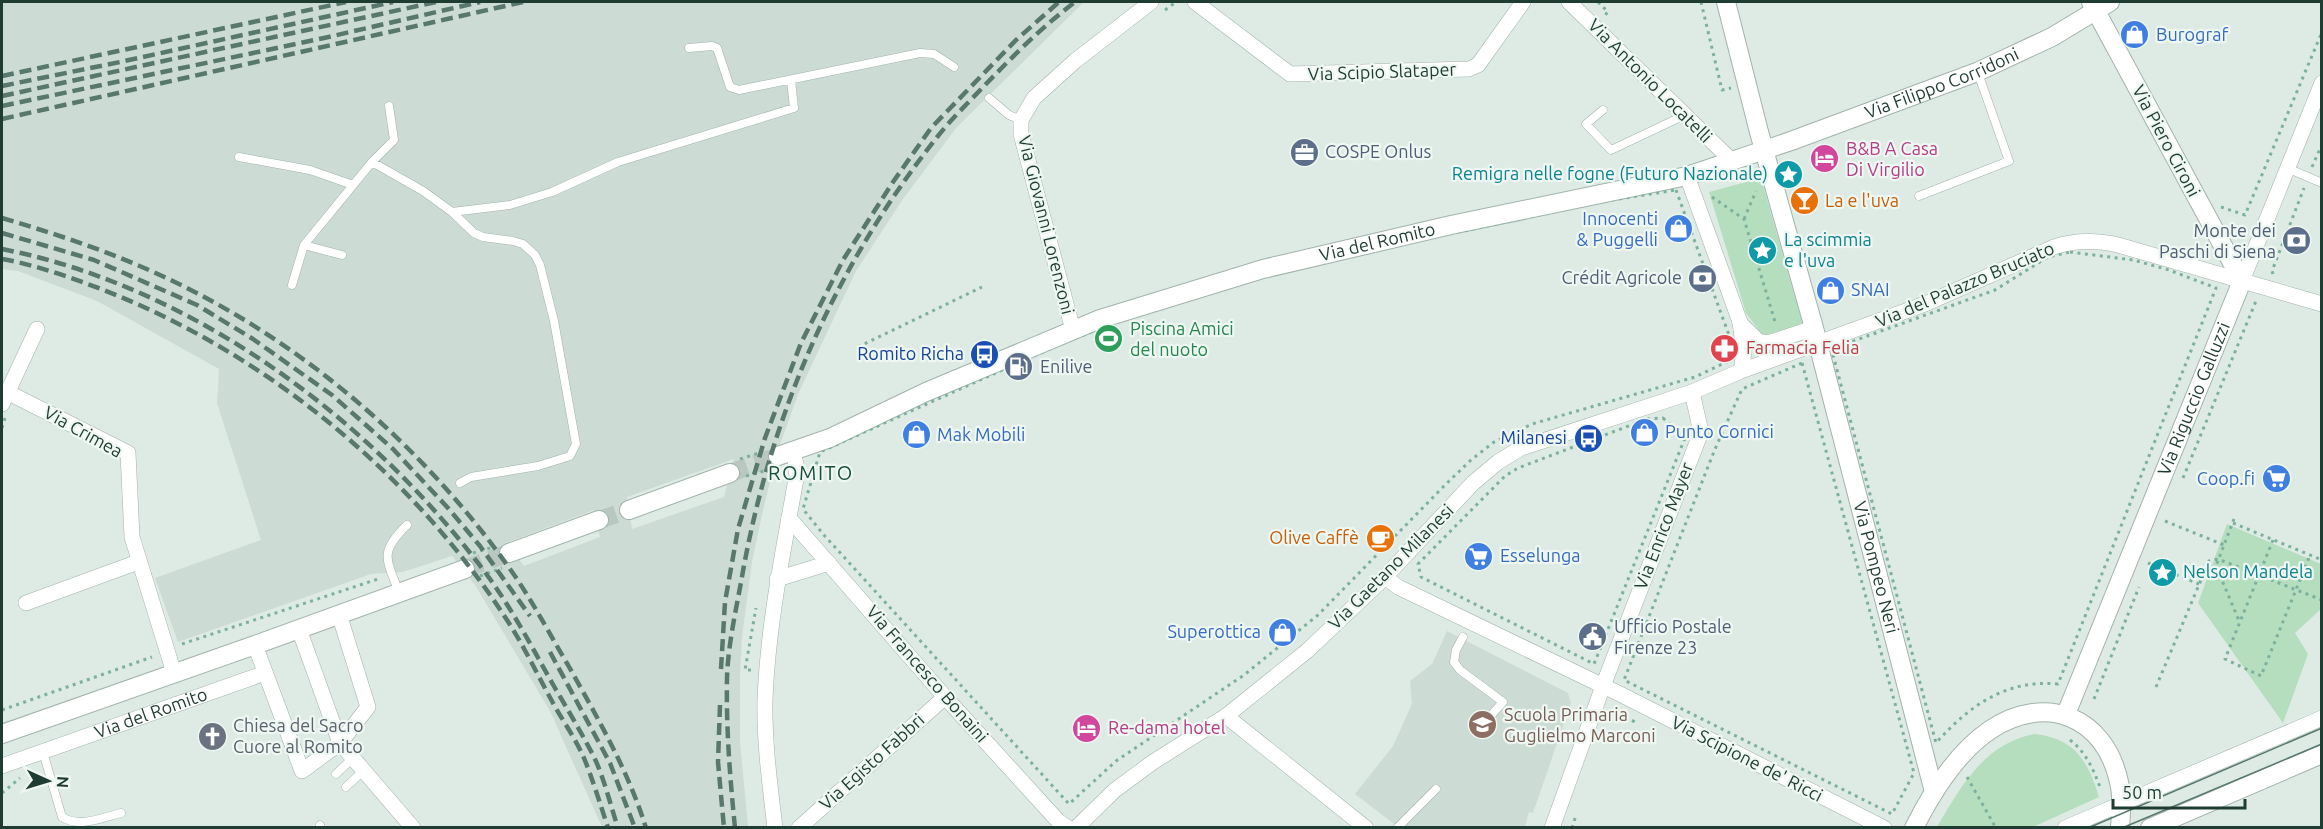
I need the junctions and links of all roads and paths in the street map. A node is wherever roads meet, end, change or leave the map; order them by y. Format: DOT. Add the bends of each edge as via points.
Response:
graph roads {
  1 [pos="1176,2"];
  2 [pos="1195,2"];
  3 [pos="1523,2"];
  4 [pos="1569,2"];
  5 [pos="1701,2"];
  6 [pos="1726,2"];
  7 [pos="2099,5"];
  8 [pos="1155,8"];
  9 [pos="2322,32"];
  10 [pos="688,48"];
  11 [pos="954,67"];
  12 [pos="1977,72"];
  13 [pos="791,80"];
  14 [pos="2322,83"];
  15 [pos="1733,97"];
  16 [pos="989,98"];
  17 [pos="389,106"];
  18 [pos="1604,110"];
  19 [pos="1685,115"];
  20 [pos="1022,120"];
  21 [pos="2322,144"];
  22 [pos="1765,150"];
  23 [pos="239,157"];
  24 [pos="1732,161"];
  25 [pos="372,162"];
  26 [pos="2287,168"];
  27 [pos="1687,176"];
  28 [pos="2308,177"];
  29 [pos="1760,183"];
  30 [pos="2322,183"];
  31 [pos="353,185"];
  32 [pos="1707,194"];
  33 [pos="1919,196"];
  34 [pos="452,212"];
  35 [pos="2245,215"];
  36 [pos="1744,219"];
  37 [pos="304,245"];
  38 [pos="342,255"];
  39 [pos="2277,276"];
  40 [pos="2242,281"];
  41 [pos="292,285"];
  42 [pos="982,287"];
  43 [pos="2256,301"];
  44 [pos="2322,304"];
  45 [pos="1740,322"];
  46 [pos="37,330"];
  47 [pos="1073,330"];
  48 [pos="1777,330"];
  49 [pos="1816,336"];
  50 [pos="858,347"];
  51 [pos="1735,349"];
  52 [pos="1833,356"];
  53 [pos="1741,371"];
  54 [pos="1742,389"];
  55 [pos="1692,392"];
  56 [pos="947,396"];
  57 [pos="4,398"];
  58 [pos="1663,418"];
  59 [pos="782,458"];
  60 [pos="737,475"];
  61 [pos="460,483"];
  62 [pos="2179,488"];
  63 [pos="629,510"];
  64 [pos="789,518"];
  65 [pos="599,520"];
  66 [pos="407,525"];
  67 [pos="2162,528"];
  68 [pos="2273,540"];
  69 [pos="2224,545"];
  70 [pos="2152,554"];
  71 [pos="2310,555"];
  72 [pos="2218,559"];
  73 [pos="507,560"];
  74 [pos="2322,560"];
  75 [pos="138,562"];
  76 [pos="829,563"];
  77 [pos="2148,563"];
  78 [pos="2144,573"];
  79 [pos="468,574"];
  80 [pos="2259,576"];
  81 [pos="1385,577"];
  82 [pos="777,579"];
  83 [pos="2140,584"];
  84 [pos="2199,584"];
  85 [pos="2296,591"];
  86 [pos="399,592"];
  87 [pos="2322,600"];
  88 [pos="26,603"];
  89 [pos="339,614"];
  90 [pos="2240,623"];
  91 [pos="299,629"];
  92 [pos="1463,637"];
  93 [pos="255,645"];
  94 [pos="156,655"];
  95 [pos="1594,664"];
  96 [pos="174,673"];
  97 [pos="265,673"];
  98 [pos="1603,686"];
  99 [pos="2156,687"];
  100 [pos="945,697"];
  101 [pos="2094,699"];
  102 [pos="2,710"];
  103 [pos="2066,714"];
  104 [pos="1226,716"];
  105 [pos="2322,718"];
  106 [pos="1476,732"];
  107 [pos="2,734"];
  108 [pos="2065,736"];
  109 [pos="340,743"];
  110 [pos="43,752"];
  111 [pos="2322,754"];
  112 [pos="2,766"];
  113 [pos="359,766"];
  114 [pos="27,770"];
  115 [pos="336,774"];
  116 [pos="1966,775"];
  117 [pos="346,787"];
  118 [pos="1436,789"];
  119 [pos="1934,792"];
  120 [pos="2102,792"];
  121 [pos="2,793"];
  122 [pos="2121,802"];
  123 [pos="121,813"];
  124 [pos="1892,814"];
  125 [pos="413,828"];
  126 [pos="775,828"];
  127 [pos="800,828"];
  128 [pos="1068,828"];
  129 [pos="1077,828"];
  130 [pos="1366,828"];
  131 [pos="1397,828"];
  132 [pos="1552,828"];
  133 [pos="1884,828"];
  134 [pos="1914,828"];
  135 [pos="1996,828"];
  136 [pos="2065,828"];
  137 [pos="2120,828"];
  138 [pos="2150,828"];
  1 -- 8 [label="path"];
  2 -- 3 [label="street, Via Scipio Slataper" via="1290,74 1468,69 1478,65"];
  4 -- 19 [label="street, Via Antonio Locatelli"];
  5 -- 15 [label="path" via="1722,90 1731,88"];
  6 -- 22 [label="street, Via Pompeo Neri"];
  7 -- 12 [label="street, Via Filippo Corridoni" via="2052,37"];
  7 -- 40 [label="street, Via Piero Cironi"];
  8 -- 20 [label="street" via="1123,22 1058,76 1034,98"];
  9 -- 35 [label="path"];
  10 -- 13 [label="lane" via="717,48 730,87 739,90"];
  11 -- 13 [label="lane" via="934,54 920,53"];
  12 -- 22 [label="street, Via Filippo Corridoni"];
  12 -- 33 [label="lane" via="2009,161"];
  13 -- 34 [label="lane" via="794,108 618,162 552,192 510,205"];
  14 -- 26 [label="street, Via Riguccio Galluzzi"];
  16 -- 20 [label="lane" via="1009,115"];
  17 -- 25 [label="lane" via="394,140"];
  18 -- 19 [label="lane" via="1586,123 1611,150"];
  19 -- 24 [label="street, Via Antonio Locatelli"];
  20 -- 47 [label="street, Via Giovanni Lorenzoni" via="1021,134"];
  21 -- 28 [label="path"];
  22 -- 24 [label="street, Via Filippo Corridoni"];
  22 -- 49 [label="street, Via Pompeo Neri"];
  23 -- 31 [label="lane" via="310,170"];
  24 -- 27 [label="street, Via del Romito"];
  25 -- 31 [label="lane"];
  25 -- 34 [label="lane"];
  26 -- 28 [label="lane"];
  26 -- 40 [label="street, Via Riguccio Galluzzi"];
  27 -- 45 [label="street"];
  27 -- 47 [label="street, Via del Romito" via="1263,269"];
  28 -- 30 [label="lane"];
  28 -- 39 [label="path" via="2272,271"];
  29 -- 36 [label="path"];
  31 -- 37 [label="lane"];
  32 -- 36 [label="path"];
  34 -- 61 [label="lane" via="474,233 523,244 535,255 554,321 576,444 570,456 538,466 471,477"];
  36 -- 48 [label="path"];
  37 -- 38 [label="lane"];
  37 -- 41 [label="lane"];
  40 -- 44 [label="street, Via del Palazzo Bruciato"];
  40 -- 49 [label="street, Via del Palazzo Bruciato" via="2118,245 2080,241 2054,247 1925,304"];
  40 -- 103 [label="street, Via Riguccio Galluzzi"];
  42 -- 50 [label="path"];
  43 -- 62 [label="path"];
  45 -- 49 [label="street" via="1758,341 1768,343"];
  45 -- 53 [label="street" via="1744,352"];
  46 -- 57 [label="street"];
  47 -- 59 [label="street, Via del Romito"];
  49 -- 53 [label="street, Via Gaetano Milanesi"];
  49 -- 119 [label="street, Via Pompeo Neri"];
  51 -- 56 [label="path" via="1737,357 1695,377 1532,424 1494,442 1446,483 1318,615 1244,675 1116,761 1069,804 804,509 820,452"];
  52 -- 52 [label="path" via="1834,348 1995,290 2048,257 2070,252 2133,261 2216,288 2058,684 2038,682 2012,687 1985,700 1936,743"];
  53 -- 55 [label="street, Via Gaetano Milanesi"];
  54 -- 124 [label="path" via="1624,680"];
  55 -- 81 [label="street, Via Gaetano Milanesi" via="1512,453 1473,483"];
  55 -- 98 [label="street, Via Enrico Mayer" via="1701,432"];
  57 -- 75 [label="street, Via Crimea" via="128,453 132,537"];
  58 -- 95 [label="path" via="1647,419 1504,476 1418,564 1421,577"];
  59 -- 60 [label="path"];
  59 -- 64 [label="street" via="796,464"];
  60 -- 63 [label="street"];
  64 -- 76 [label="street, Via Francesco Bonaini"];
  64 -- 82 [label="street"];
  65 -- 73 [label="street"];
  66 -- 86 [label="lane" via="391,540 387,562"];
  67 -- 69 [label="path" via="2165,520"];
  68 -- 69 [label="path" via="2234,521"];
  68 -- 71 [label="path"];
  68 -- 80 [label="path"];
  69 -- 72 [label="path"];
  70 -- 77 [label="path"];
  71 -- 74 [label="path"];
  71 -- 85 [label="path"];
  72 -- 80 [label="path"];
  72 -- 84 [label="path" via="2209,561"];
  72 -- 90 [label="path" via="2216,566"];
  73 -- 79 [label="path"];
  75 -- 88 [label="street"];
  75 -- 96 [label="street, Via Crimea"];
  76 -- 82 [label="street"];
  76 -- 100 [label="street, Via Francesco Bonaini"];
  77 -- 78 [label="path"];
  77 -- 84 [label="path"];
  79 -- 86 [label="street"];
  80 -- 85 [label="path"];
  80 -- 90 [label="path"];
  81 -- 98 [label="street, Via Scipione de' Ricci" via="1408,592"];
  81 -- 104 [label="street, Via Gaetano Milanesi" via="1307,651"];
  82 -- 126 [label="street" via="765,700"];
  83 -- 101 [label="path"];
  84 -- 99 [label="path"];
  85 -- 87 [label="path"];
  85 -- 90 [label="path" via="2260,676 2225,659"];
  86 -- 89 [label="street"];
  89 -- 91 [label="street"];
  89 -- 109 [label="street" via="368,707"];
  91 -- 93 [label="street"];
  91 -- 109 [label="street"];
  92 -- 106 [label="lane" via="1454,662 1503,702"];
  93 -- 96 [label="street"];
  93 -- 97 [label="street"];
  94 -- 102 [label="path"];
  96 -- 107 [label="street"];
  97 -- 109 [label="street" via="302,771"];
  97 -- 110 [label="street, Via del Romito"];
  98 -- 132 [label="street, Via Enrico Mayer"];
  98 -- 133 [label="street, Via Scipione de' Ricci"];
  100 -- 127 [label="street, Via Egisto Fabbri"];
  100 -- 128 [label="street, Via Francesco Bonaini"];
  103 -- 119 [label="street" via="2037,712 1992,729 1970,747"];
  103 -- 122 [label="street" via="2088,727 2106,747 2120,782"];
  104 -- 129 [label="street, Via Gaetano Milanesi" via="1115,790"];
  104 -- 130 [label="street"];
  105 -- 122 [label="street"];
  108 -- 120 [label="path" via="2087,758"];
  109 -- 113 [label="street"];
  110 -- 112 [label="street, Via del Romito"];
  110 -- 123 [label="lane" via="62,818 72,823 88,822"];
  111 -- 138 [label="street"];
  113 -- 115 [label="lane"];
  113 -- 117 [label="lane"];
  113 -- 125 [label="street"];
  114 -- 121 [label="path"];
  116 -- 135 [label="path"];
  118 -- 131 [label="lane"];
  119 -- 134 [label="street"];
  122 -- 136 [label="street"];
  122 -- 137 [label="street"];
}
